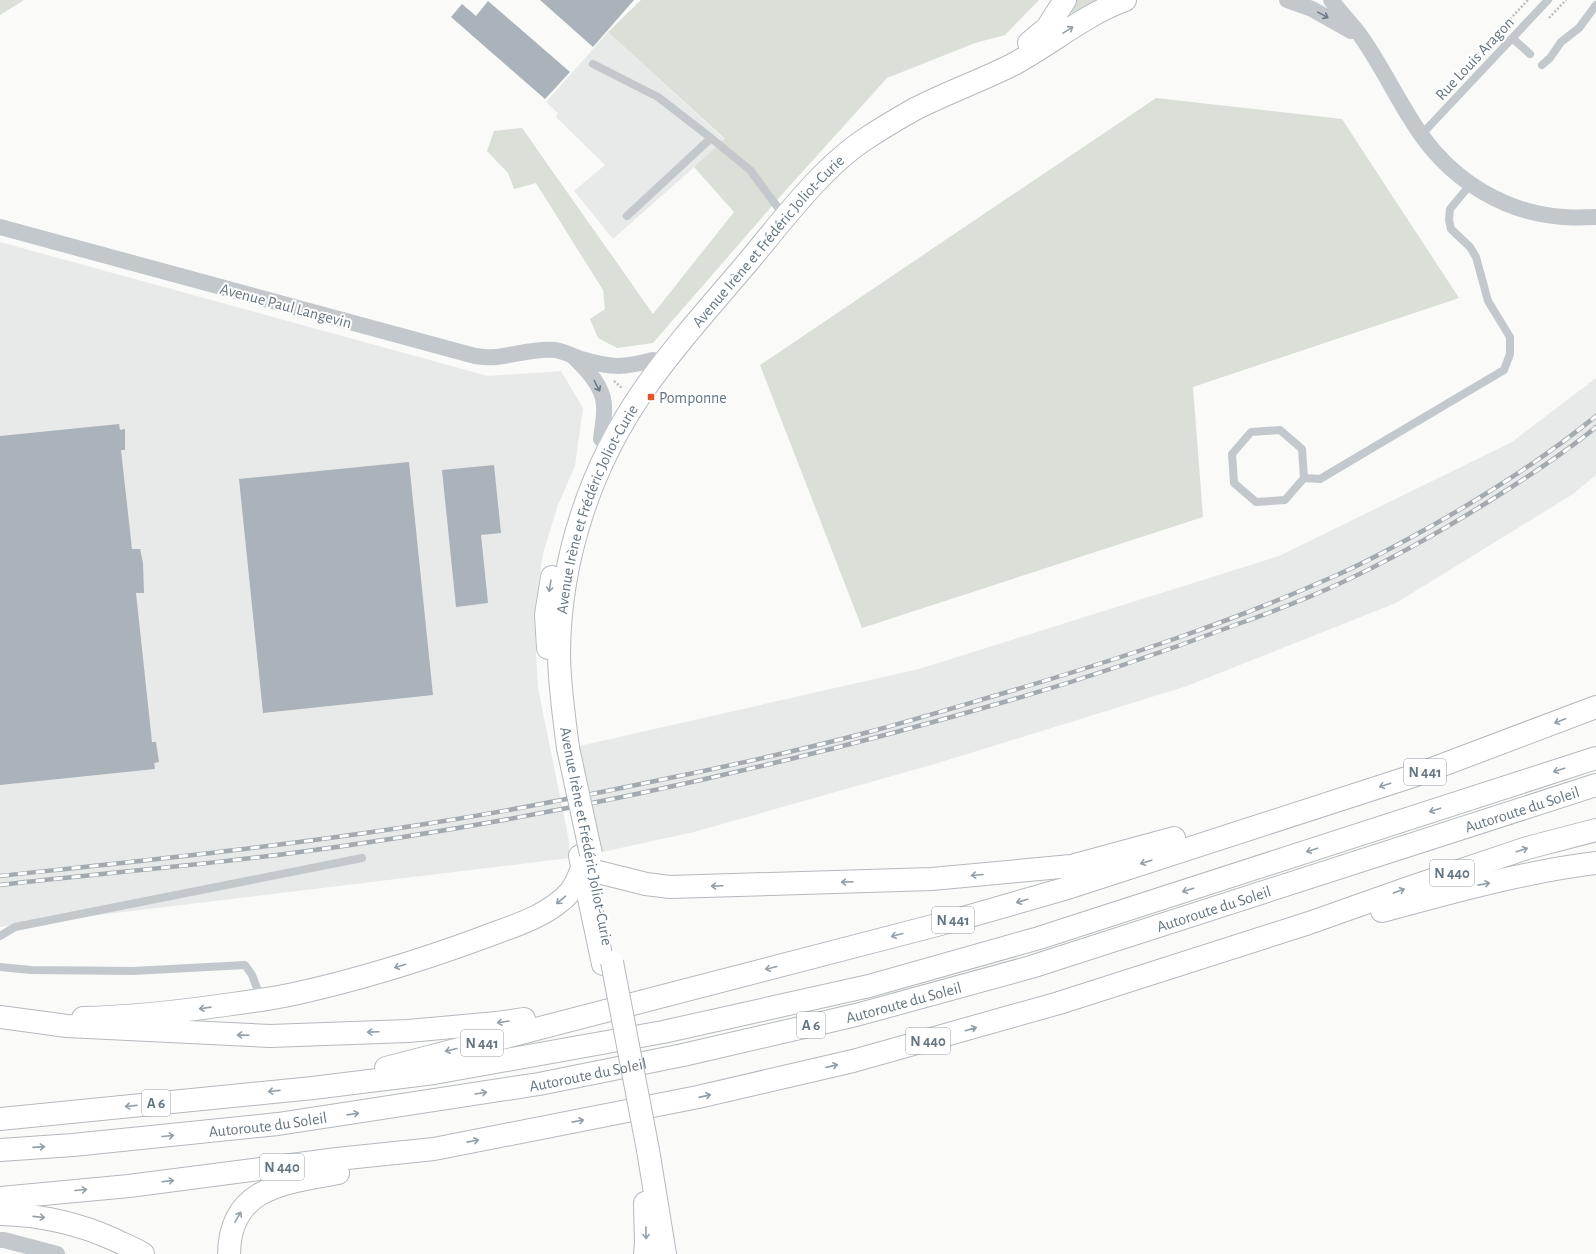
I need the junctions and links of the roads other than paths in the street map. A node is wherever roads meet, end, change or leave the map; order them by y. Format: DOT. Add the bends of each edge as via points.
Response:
graph roads {
  1 [pos="1065,0"];
  2 [pos="1126,0"];
  3 [pos="1287,0"];
  4 [pos="1331,0"];
  5 [pos="1548,0"];
  6 [pos="1596,5"];
  7 [pos="1360,35"];
  8 [pos="1512,38"];
  9 [pos="1530,54"];
  10 [pos="593,64"];
  11 [pos="1542,65"];
  12 [pos="1421,135"];
  13 [pos="711,138"];
  14 [pos="1470,185"];
  15 [pos="779,209"];
  16 [pos="627,216"];
  17 [pos="1596,217"];
  18 [pos="0,227"];
  19 [pos="573,356"];
  20 [pos="653,360"];
  21 [pos="601,440"];
  22 [pos="1304,478"];
  23 [pos="1596,707"];
  24 [pos="564,749"];
  25 [pos="1596,758"];
  26 [pos="1596,785"];
  27 [pos="1250,828"];
  28 [pos="1596,830"];
  29 [pos="362,858"];
  30 [pos="587,862"];
  31 [pos="1596,863"];
  32 [pos="1309,923"];
  33 [pos="0,936"];
  34 [pos="0,967"];
  35 [pos="652,998"];
  36 [pos="261,1000"];
  37 [pos="0,1017"];
  38 [pos="313,1088"];
  39 [pos="0,1119"];
  40 [pos="434,1149"];
  41 [pos="0,1150"];
  42 [pos="644,1151"];
  43 [pos="0,1198"];
  44 [pos="0,1214"];
  45 [pos="0,1240"];
  46 [pos="57,1254"];
  47 [pos="143,1254"];
  48 [pos="229,1254"];
  49 [pos="645,1254"];
  50 [pos="665,1254"];
  1 -- 15 [label="main road, Avenue Irène et Frédéric Joliot-Curie" via="1047,28 1028,43 1006,57 917,95 848,140"];
  24 -- 2 [label="main road, Avenue Irène et Frédéric Joliot-Curie, one-way" via="559,653 564,592 571,551 594,477 622,425 655,374 791,211 829,169 865,139 914,109 1012,65 1091,16"];
  3 -- 7 [label="street, one-way" via="1312,9"];
  4 -- 7 [label="street"];
  5 -- 8 [label="lane, Rue Louis Aragon"];
  6 -- 11 [label="lane" via="1579,28 1561,42"];
  7 -- 12 [label="street"];
  8 -- 9 [label="lane"];
  8 -- 12 [label="lane, Rue Louis Aragon"];
  10 -- 13 [label="lane" via="658,97"];
  12 -- 14 [label="street" via="1445,164"];
  13 -- 15 [label="lane" via="750,170"];
  13 -- 16 [label="lane"];
  14 -- 17 [label="street" via="1524,210 1562,217"];
  14 -- 22 [label="lane" via="1450,209 1449,220 1452,229 1476,257 1488,301 1510,337 1510,354 1504,370 1320,479"];
  15 -- 20 [label="main road, Avenue Irène et Frédéric Joliot-Curie"];
  18 -- 19 [label="street, Avenue Paul Langevin" via="469,355 494,357 554,350"];
  19 -- 20 [label="street, Avenue Paul Langevin" via="615,367"];
  19 -- 21 [label="street, one-way" via="588,371 599,388 604,404"];
  20 -- 21 [label="main road, Avenue Irène et Frédéric Joliot-Curie" via="628,393"];
  21 -- 24 [label="main road, Avenue Irène et Frédéric Joliot-Curie, one-way" via="584,471 568,510 550,581 546,615 550,687"];
  22 -- 22 [label="lane" via="1285,500 1256,502 1234,483 1232,454 1251,432 1280,430 1302,450"];
  23 -- 27 [label="main road, N 441, one-way" via="1416,775"];
  24 -- 30 [label="main road, Avenue Irène et Frédéric Joliot-Curie, bridge"];
  25 -- 38 [label="main road, Autoroute du Soleil / A 6, one-way" via="1039,938 869,986 663,1032 434,1073"];
  41 -- 26 [label="main road, Autoroute du Soleil / A 6, one-way" via="278,1124 539,1084 683,1056 856,1015 1031,966"];
  27 -- 30 [label="main road, one-way" via="1226,824 1071,866 932,879 670,887 646,884"];
  27 -- 35 [label="main road, N 441, one-way" via="1064,889 970,916"];
  32 -- 28 [label="main road, N 440, one-way" via="1527,848"];
  29 -- 33 [label="lane" via="15,927"];
  30 -- 36 [label="main road, one-way" via="571,892 542,913 515,926 368,976"];
  30 -- 42 [label="main road, Avenue Irène et Frédéric Joliot-Curie, bridge"];
  32 -- 31 [label="main road, one-way" via="1371,914 1467,887"];
  40 -- 32 [label="main road, N 440, one-way" via="698,1097 853,1061 1059,1004"];
  34 -- 36 [label="lane" via="31,970 133,971 245,965 252,975"];
  35 -- 37 [label="main road, one-way" via="497,1023 408,1031 270,1036 67,1026"];
  35 -- 38 [label="main road, N 441, one-way"];
  36 -- 37 [label="main road, one-way" via="122,1017"];
  38 -- 39 [label="main road, Autoroute du Soleil / A 6, one-way"];
  43 -- 40 [label="main road, N 440, one-way" via="130,1186"];
  48 -- 40 [label="main road, one-way" via="237,1216 251,1200 266,1191 307,1179 390,1163"];
  42 -- 49 [label="main road, Avenue Irène et Frédéric Joliot-Curie, one-way"];
  42 -- 50 [label="main road, Avenue Irène et Frédéric Joliot-Curie"];
  44 -- 47 [label="main road, one-way" via="50,1218 75,1224"];
  45 -- 46 [label="street"];
}
